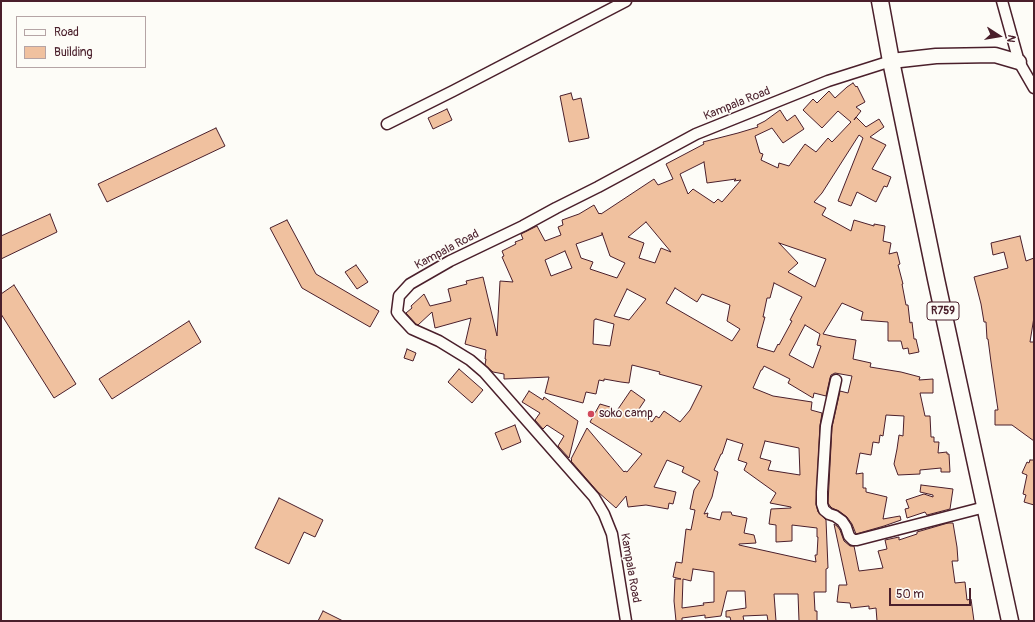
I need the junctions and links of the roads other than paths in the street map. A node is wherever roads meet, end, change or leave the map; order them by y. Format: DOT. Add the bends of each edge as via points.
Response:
graph roads {
  1 [pos="626,1"];
  2 [pos="880,1"];
  3 [pos="1002,1"];
  4 [pos="891,61"];
  5 [pos="1019,62"];
  6 [pos="1034,88"];
  7 [pos="388,124"];
  8 [pos="836,380"];
  9 [pos="985,507"];
  10 [pos="626,621"];
  11 [pos="1010,621"];
  1 -- 7 [label="street"];
  2 -- 4 [label="main road, R759"];
  3 -- 5 [label="street"];
  4 -- 5 [label="street" via="936,56 995,55"];
  4 -- 9 [label="main road, R759"];
  4 -- 10 [label="street, Kampala Road" via="828,81 696,134 523,226 450,261 410,284 399,296 399,316 412,329 445,345 484,372 594,497 612,534"];
  5 -- 6 [label="street"];
  8 -- 9 [label="street" via="826,426 822,504 824,510 842,521 853,540"];
  9 -- 11 [label="main road, R759"];
}
